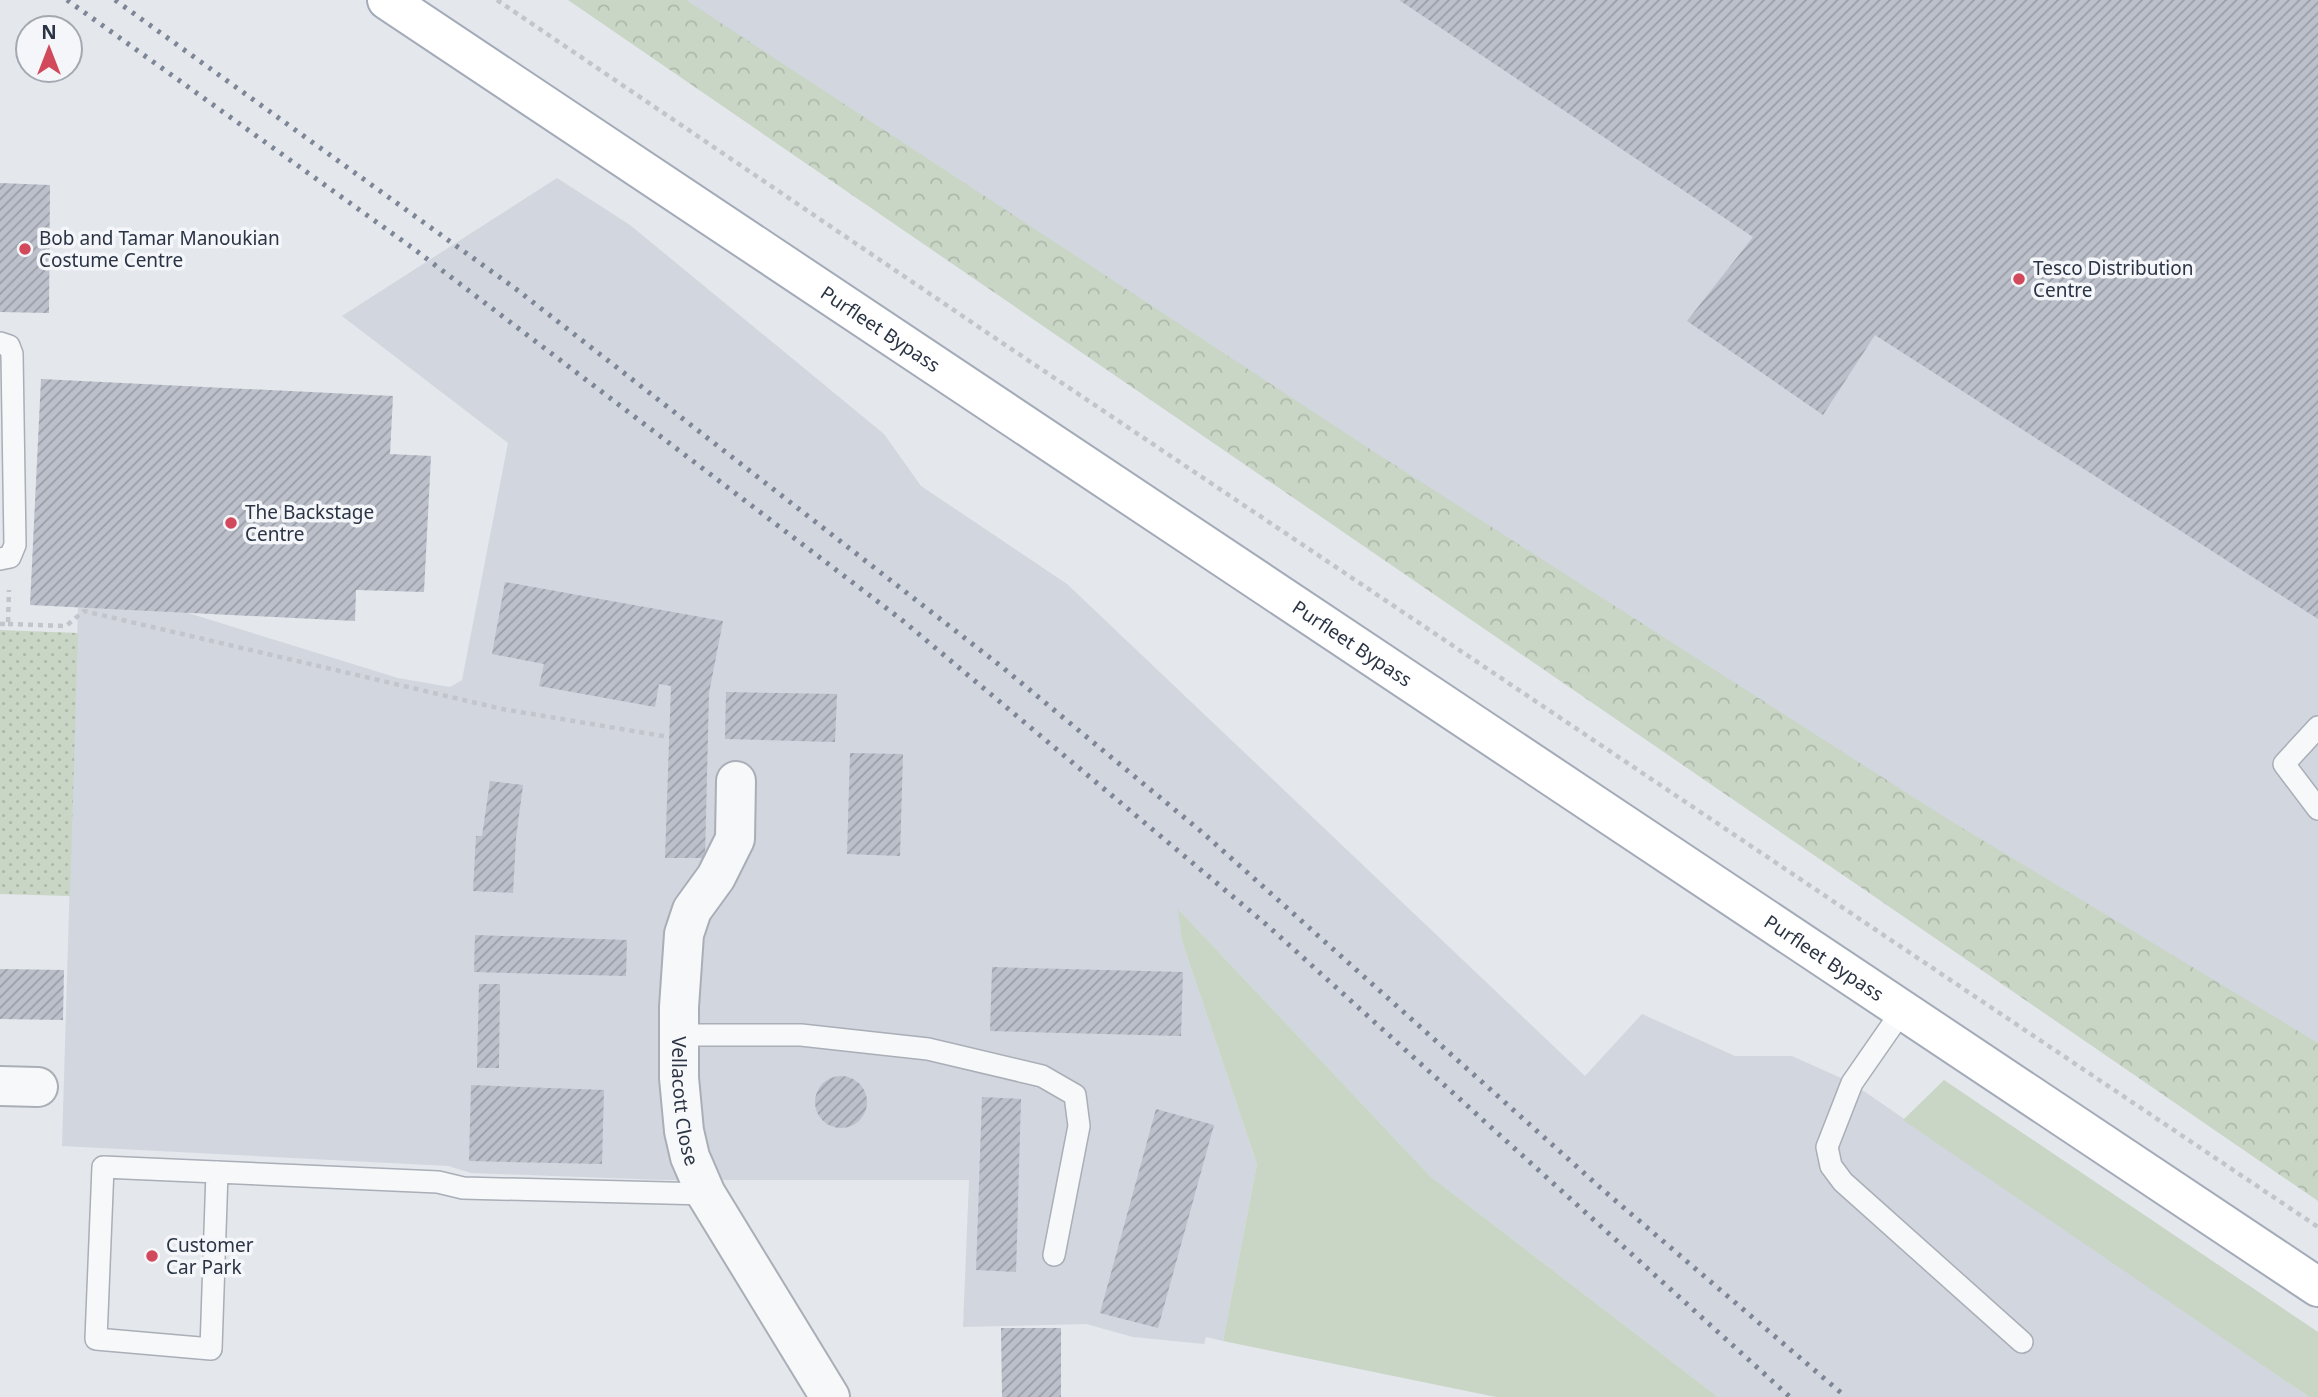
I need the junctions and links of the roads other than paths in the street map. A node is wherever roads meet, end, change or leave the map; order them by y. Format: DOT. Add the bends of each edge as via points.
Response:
graph roads {
  1 [pos="387,0"];
  2 [pos="0,343"];
  3 [pos="5,558"];
  4 [pos="2318,727"];
  5 [pos="736,781"];
  6 [pos="2318,808"];
  7 [pos="1902,1011"];
  8 [pos="679,1035"];
  9 [pos="0,1086"];
  10 [pos="38,1087"];
  11 [pos="217,1172"];
  12 [pos="706,1195"];
  13 [pos="1054,1255"];
  14 [pos="2318,1287"];
  15 [pos="2022,1342"];
  16 [pos="830,1397"];
  1 -- 7 [label="main road, Purfleet Bypass"];
  2 -- 3 [label="lane" via="9,346 12,354 15,545"];
  4 -- 6 [label="lane" via="2284,764"];
  5 -- 8 [label="street, Vellacott Close" via="735,839 687,920"];
  7 -- 14 [label="main road, Purfleet Bypass"];
  7 -- 15 [label="lane" via="1852,1083 1827,1147 1831,1166 1843,1182"];
  8 -- 12 [label="street, Vellacott Close" via="684,1131"];
  8 -- 13 [label="lane" via="801,1035 928,1049 1042,1076 1075,1095 1079,1126"];
  9 -- 10 [label="street"];
  11 -- 11 [label="lane" via="211,1349 96,1339 103,1167"];
  11 -- 12 [label="lane" via="438,1182 463,1188"];
  12 -- 16 [label="street, Vellacott Close"];
}
